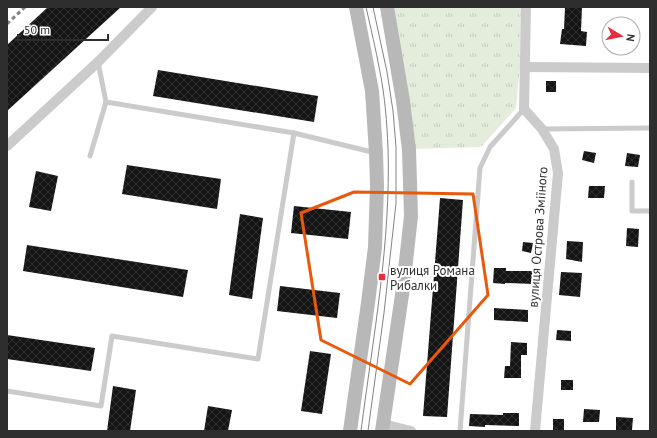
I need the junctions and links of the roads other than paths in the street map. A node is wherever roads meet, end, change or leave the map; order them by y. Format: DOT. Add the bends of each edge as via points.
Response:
graph roads {
  1 [pos="152,7"];
  2 [pos="356,7"];
  3 [pos="387,7"];
  4 [pos="526,7"];
  5 [pos="98,62"];
  6 [pos="525,67"];
  7 [pos="650,68"];
  8 [pos="106,102"];
  9 [pos="524,109"];
  10 [pos="650,128"];
  11 [pos="542,129"];
  12 [pos="294,133"];
  13 [pos="7,146"];
  14 [pos="376,153"];
  15 [pos="90,156"];
  16 [pos="632,182"];
  17 [pos="650,211"];
  18 [pos="7,391"];
  19 [pos="383,428"];
  20 [pos="350,431"];
  21 [pos="411,431"];
  22 [pos="460,431"];
  23 [pos="535,431"];
  1 -- 5 [label="street"];
  2 -- 14 [label="main road" via="372,91"];
  3 -- 19 [label="main road" via="409,150 411,216 404,288"];
  4 -- 6 [label="street"];
  5 -- 8 [label="lane"];
  5 -- 13 [label="street"];
  6 -- 7 [label="street"];
  6 -- 9 [label="street"];
  8 -- 12 [label="lane"];
  8 -- 15 [label="lane"];
  9 -- 11 [label="street, вулиця Острова Зміїного"];
  9 -- 22 [label="lane" via="490,147 480,168"];
  10 -- 11 [label="lane"];
  11 -- 23 [label="street, вулиця Острова Зміїного" via="554,149 558,173"];
  12 -- 14 [label="lane"];
  12 -- 18 [label="lane" via="258,359 112,336 101,406"];
  14 -- 20 [label="main road" via="375,247"];
  16 -- 17 [label="lane" via="632,211"];
  19 -- 21 [label="street"];
}
